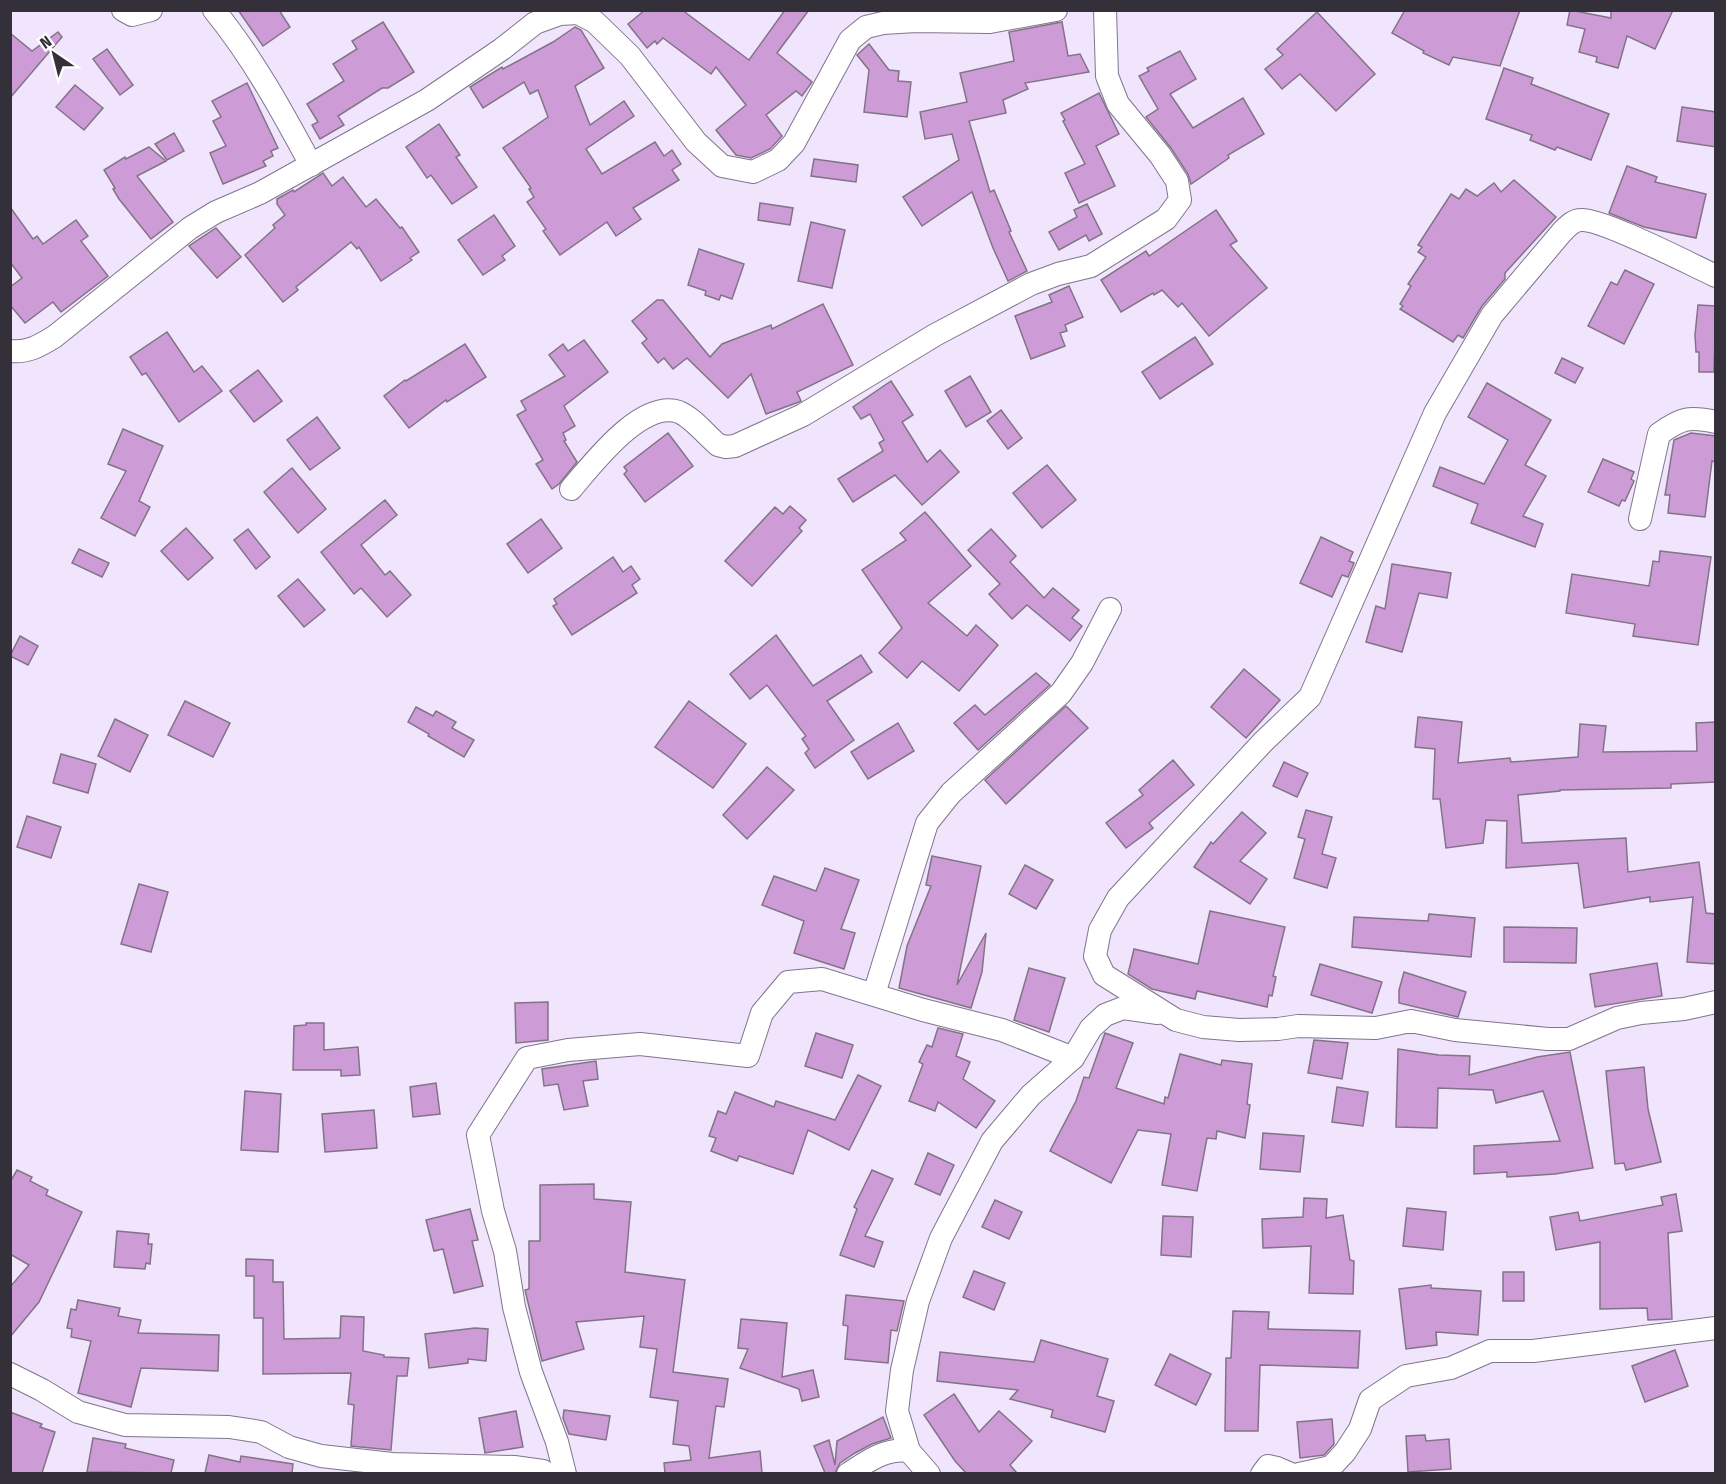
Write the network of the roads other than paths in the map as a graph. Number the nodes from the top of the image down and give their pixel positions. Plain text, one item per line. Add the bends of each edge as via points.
1 (123, 10) edge
2 (151, 10) edge
3 (214, 10) edge
4 (1056, 10) edge
5 (1105, 10) edge
6 (311, 165) junction
7 (1716, 276) edge
8 (10, 351) edge
9 (1716, 422) edge
10 (571, 489) dead end
11 (1640, 519) dead end
12 (1110, 609) dead end
13 (874, 994) junction
14 (1716, 1002) edge
15 (1166, 1014) junction
16 (1073, 1058) junction
17 (1716, 1328) edge
18 (10, 1374) edge
19 (909, 1450) junction
20 (547, 1473) edge
21 (565, 1473) edge
22 (848, 1473) edge
23 (929, 1473) edge
24 (1262, 1473) edge
25 (1291, 1473) edge
26 (1299, 1473) edge

1 - 2 street via 132,15
3 - 6 street via 278,101
4 - 6 street via 990,22 916,21 866,27 850,40 794,143 778,160 753,172 722,166 696,142 630,56 595,22 578,13 560,14 535,23 427,100
5 - 10 street via 1107,76 1118,104 1177,181 1180,200 1166,219 1091,266 1031,284 935,335 803,415 735,446 718,445 678,412 648,416 617,436
6 - 8 street via 190,228 54,337 36,348
7 - 15 street via 1607,226 1582,219 1562,232 1492,315 1435,413 1310,697 1118,898 1100,930 1095,956 1104,975
9 - 11 street via 1684,419 1659,434
12 - 13 street via 1082,663 1061,693 951,793 927,823
13 - 16 street via 1002,1030
13 - 21 street via 822,979 788,982 762,1013 748,1056 640,1044 526,1058 478,1135 525,1350
14 - 15 street via 1617,1018 1569,1039 1455,1030 1411,1021 1376,1028 1298,1026 1239,1030 1203,1027
15 - 16 street via 1124,1008 1105,1015 1091,1028
16 - 19 street via 1031,1095 992,1141 941,1238 918,1301 902,1370 897,1412
17 - 26 street via 1533,1350 1490,1351 1451,1368 1406,1376 1370,1400 1360,1429 1331,1467
18 - 20 street via 78,1412 125,1425 229,1427 261,1432 289,1447 321,1456 392,1464 514,1467
19 - 22 street via 896,1449
19 - 23 street
24 - 25 street via 1268,1466

